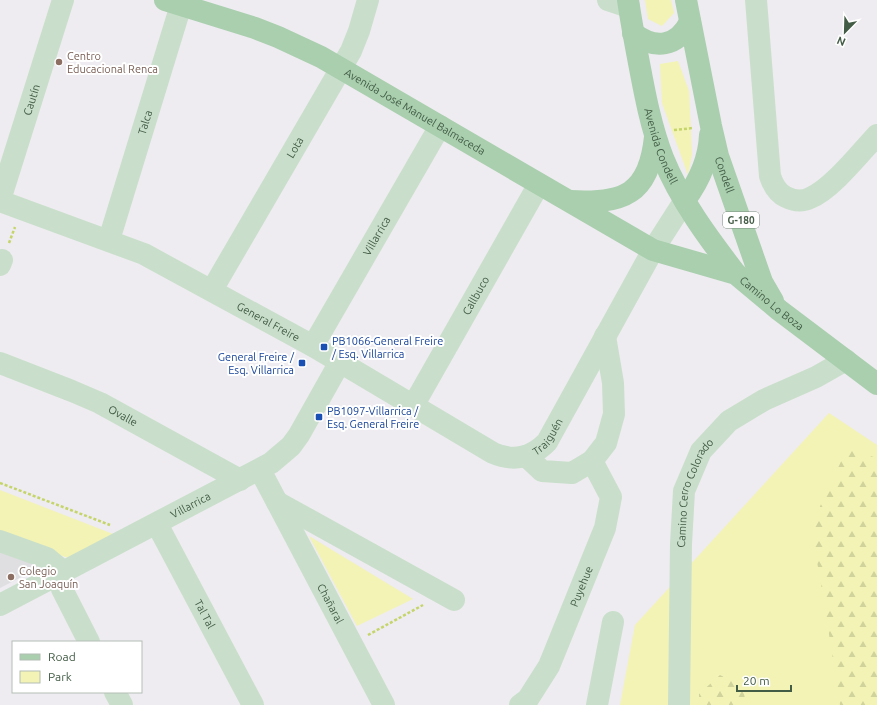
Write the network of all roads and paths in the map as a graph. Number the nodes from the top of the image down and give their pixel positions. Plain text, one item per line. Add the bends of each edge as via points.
1 (63, 0) edge
2 (368, 0) edge
3 (608, 0) edge
4 (686, 0) edge
5 (756, 0) edge
6 (173, 2) edge
7 (628, 3) edge
8 (690, 22) junction
9 (633, 33) junction
10 (340, 68) junction
11 (440, 126) junction
12 (711, 126) junction
13 (877, 135) edge
14 (656, 136) junction
15 (539, 184) junction
16 (685, 200) junction
17 (0, 201) edge
18 (568, 201) junction
19 (22, 209) junction
20 (109, 240) junction
21 (654, 250) junction
22 (1, 262) edge
23 (736, 274) junction
24 (212, 290) junction
25 (779, 310) junction
26 (605, 336) junction
27 (313, 346) junction
28 (846, 360) junction
29 (340, 362) junction
30 (0, 363) edge
31 (877, 384) edge
32 (413, 406) junction
33 (526, 456) junction
34 (592, 461) junction
35 (260, 470) junction
36 (240, 480) junction
37 (0, 483) edge
38 (277, 502) junction
39 (158, 524) junction
40 (136, 535) junction
41 (0, 541) edge
42 (62, 572) junction
43 (449, 597) joint
44 (0, 605) edge
45 (613, 622) dead end
46 (88, 641) edge
47 (351, 644) junction
48 (116, 693) edge
49 (122, 705) edge
50 (253, 705) edge
51 (384, 705) edge
52 (520, 705) edge
53 (597, 705) edge
54 (679, 705) edge

1 - 17 street, Cautín
2 - 10 street, Lota via 355,41
3 - 7 street
4 - 8 main road, G-180
5 - 13 street via 770,176 776,190 795,200 802,201 815,196
6 - 10 main road, Avenida José Manuel Balmaceda via 278,37
6 - 20 street, Talca
7 - 9 main road, Avenida Condell / G-180
8 - 9 main road via 680,37 664,44 647,42
8 - 12 main road, G-180
9 - 14 main road, Avenida Condell / G-180 via 645,96
10 - 11 main road, Avenida José Manuel Balmaceda
10 - 24 street, Lota
11 - 15 main road, Avenida José Manuel Balmaceda
11 - 27 street, Villarrica
12 - 16 main road via 705,163 694,189
12 - 25 main road, Condell / G-180 via 718,156 760,275
14 - 16 main road, Avenida Condell / G-180 via 663,158
14 - 18 main road via 650,166 634,190 617,199 606,201
15 - 18 main road, Avenida José Manuel Balmaceda
15 - 32 street, Callbuco
16 - 21 street, Traiguén
16 - 23 main road, Avenida Condell / G-180 via 711,242
17 - 19 street, General Freire
18 - 21 main road, Avenida José Manuel Balmaceda
19 - 20 street, General Freire
19 - 22 path
20 - 24 street, General Freire via 144,254
21 - 23 main road, Camino Lo Boza
21 - 26 street, Traiguén
23 - 25 main road, Camino Lo Boza / G-180
24 - 27 street, General Freire
25 - 28 main road, Camino Lo Boza / G-180
26 - 33 street, Traiguén via 546,442
26 - 34 street, Traiguén via 613,383 614,414 606,443
27 - 29 street, General Freire
28 - 31 main road, Camino Lo Boza / G-180
28 - 54 street, Camino Cerro Colorado via 816,377 764,400 729,421 701,451 684,491
29 - 32 street, General Freire
29 - 35 street, Villarrica via 299,435 282,455
30 - 36 street, Ovalle via 100,403
32 - 33 street, General Freire via 494,453 510,458
33 - 34 street, Traiguén via 542,470 572,473
34 - 52 street, Puyehue via 611,497 605,528 549,666 528,699
35 - 36 street, Villarrica
35 - 38 street, Chañaral
36 - 39 street, Villarrica
37 - 40 path
38 - 43 street
38 - 47 street, Chañaral
39 - 40 street, Villarrica
39 - 50 street, Tal Tal
40 - 42 street, Villarrica
41 - 42 street via 47,558
42 - 44 street, Villarrica
42 - 46 street via 62,589
43 - 47 path
45 - 53 street
47 - 51 street, Chañaral
48 - 49 street

